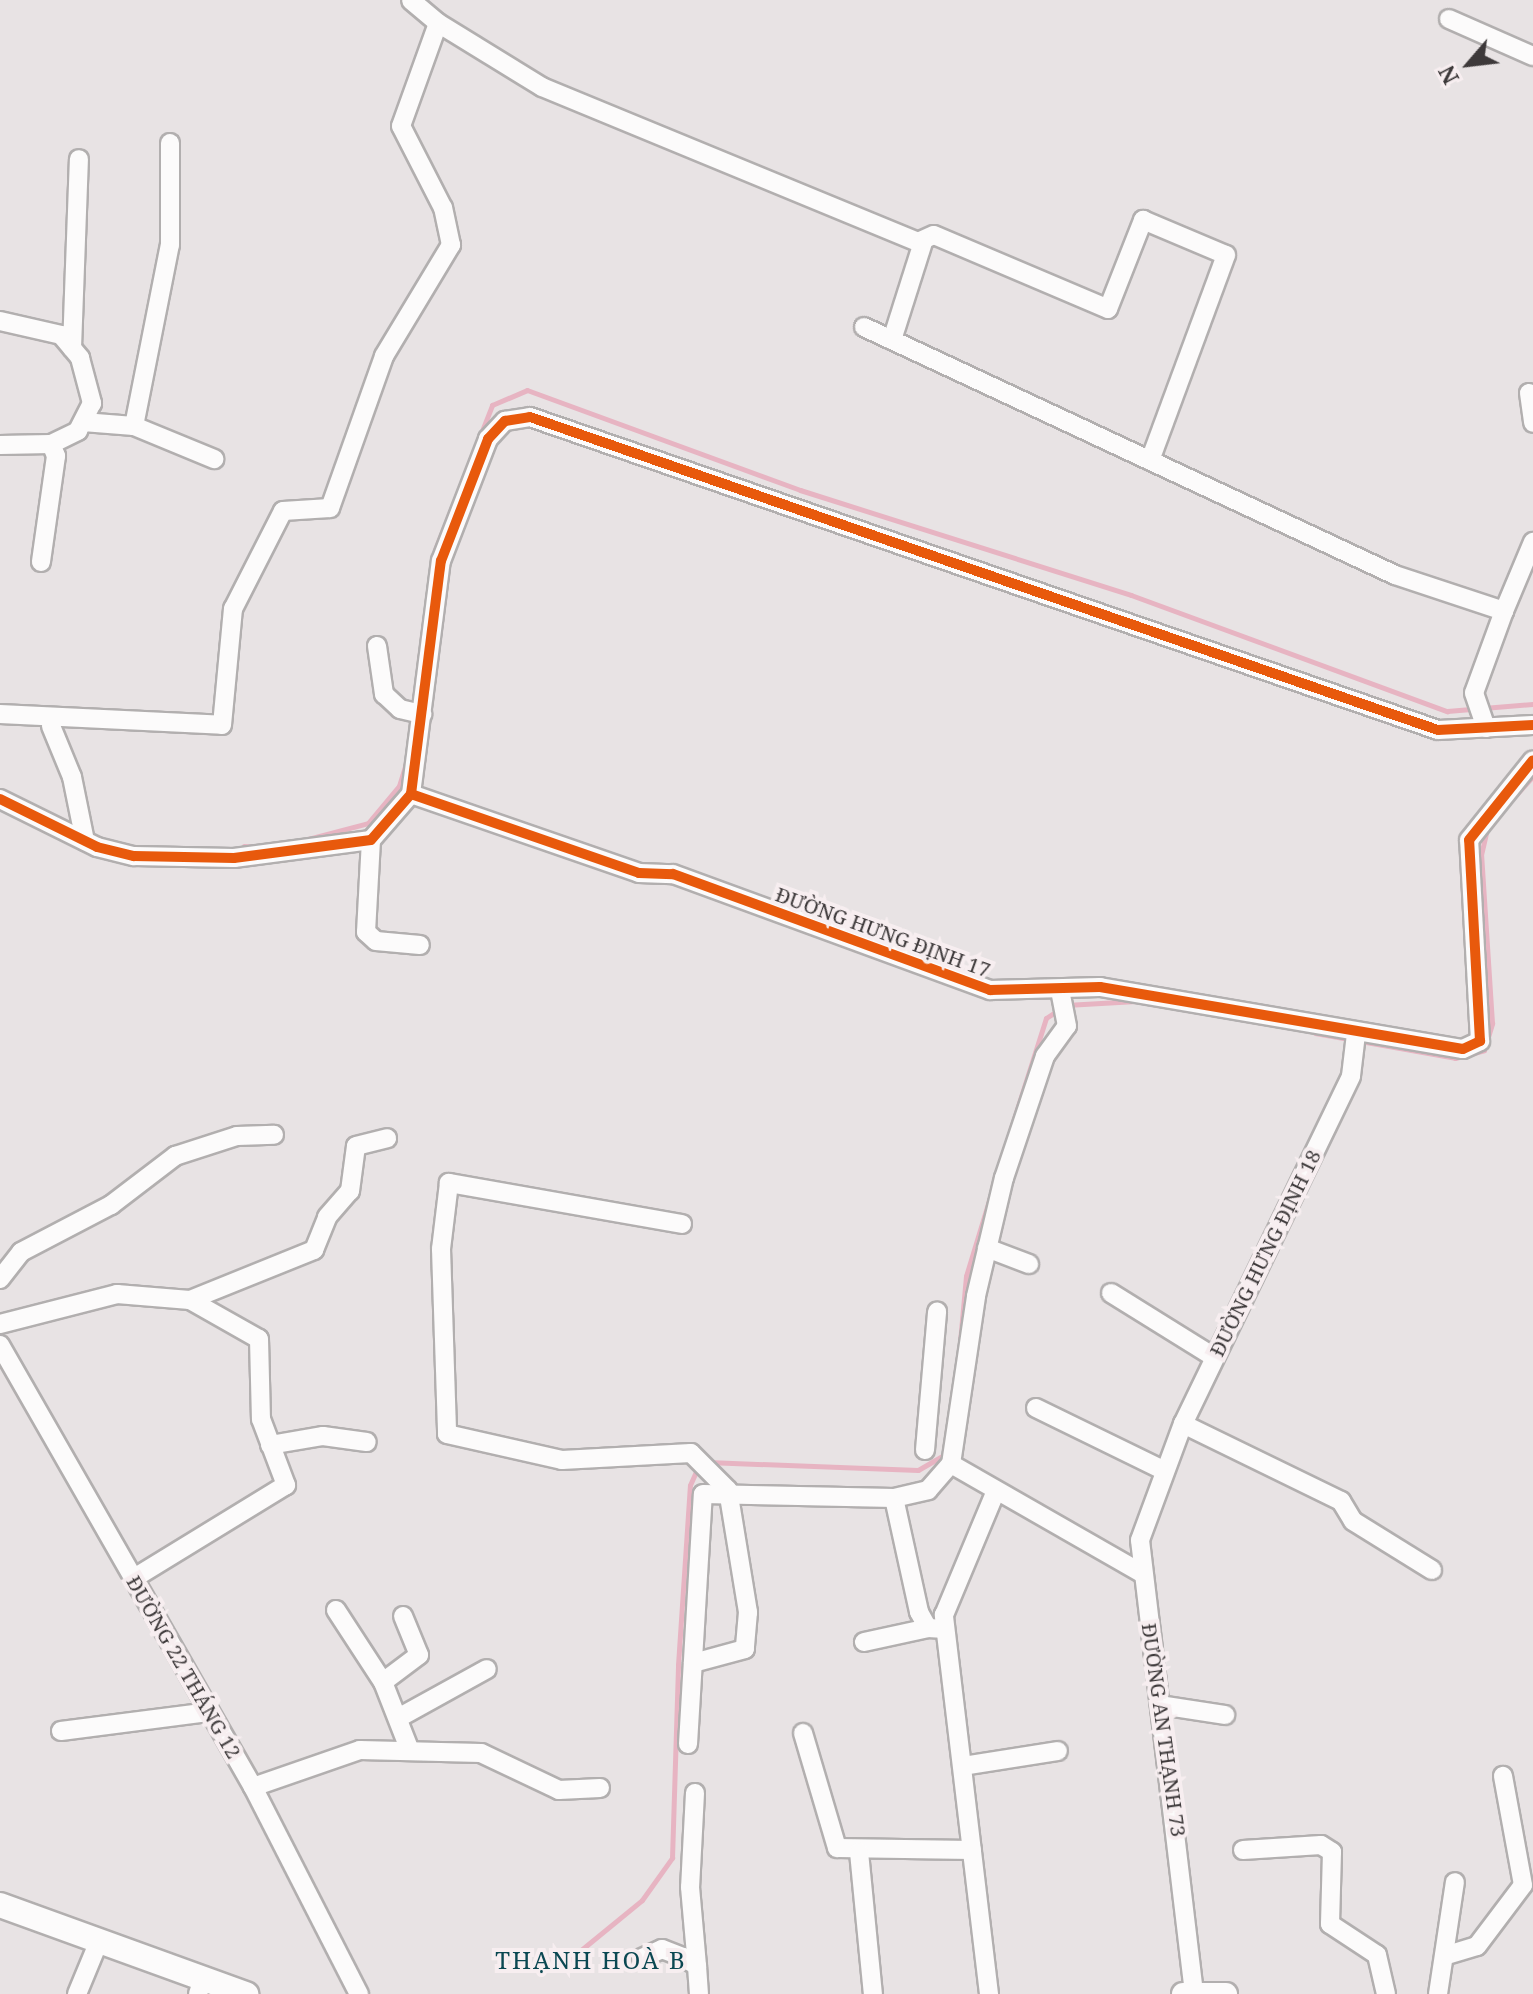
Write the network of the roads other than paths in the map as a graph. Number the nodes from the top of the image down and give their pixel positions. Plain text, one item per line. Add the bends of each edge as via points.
1 (411, 0) edge
2 (1449, 19) dead end
3 (438, 23) junction
4 (1533, 56) edge
5 (170, 143) dead end
6 (79, 159) dead end
7 (923, 242) junction
8 (0, 321) edge
9 (864, 327) dead end
10 (892, 340) junction
11 (72, 348) junction
12 (1529, 393) dead end
13 (83, 422) junction
14 (1533, 423) edge
15 (134, 426) junction
16 (51, 444) junction
17 (0, 445) edge
18 (214, 459) dead end
19 (1150, 460) junction
20 (1533, 542) edge
21 (41, 562) dead end
22 (1504, 611) junction
23 (377, 646) dead end
24 (414, 712) junction
25 (0, 714) edge
26 (1485, 722) junction
27 (1533, 725) edge
28 (51, 726) dead end
29 (1533, 760) edge
30 (411, 794) junction
31 (0, 799) edge
32 (371, 840) junction
33 (85, 841) junction
34 (420, 945) dead end
35 (1060, 991) junction
36 (1356, 1034) junction
37 (274, 1135) dead end
38 (387, 1138) dead end
39 (682, 1224) dead end
40 (987, 1248) junction
41 (1029, 1264) dead end
42 (0, 1279) edge
43 (1111, 1293) dead end
44 (190, 1300) junction
45 (937, 1312) dead end
46 (0, 1324) edge
47 (1, 1349) edge
48 (1214, 1357) junction
49 (1036, 1408) dead end
50 (1183, 1424) junction
51 (947, 1432) junction
52 (367, 1442) dead end
53 (270, 1445) junction
54 (925, 1450) dead end
55 (951, 1464) junction
56 (1163, 1470) junction
57 (728, 1490) junction
58 (995, 1493) junction
59 (894, 1498) junction
60 (1432, 1570) dead end
61 (1143, 1574) junction
62 (134, 1578) junction
63 (336, 1610) dead end
64 (403, 1616) dead end
65 (937, 1628) junction
66 (864, 1642) dead end
67 (693, 1663) junction
68 (487, 1669) dead end
69 (383, 1682) junction
70 (1160, 1705) junction
71 (210, 1712) junction
72 (1225, 1715) dead end
73 (400, 1717) junction
74 (61, 1731) dead end
75 (803, 1733) dead end
76 (688, 1744) dead end
77 (410, 1751) junction
78 (1058, 1751) dead end
79 (963, 1766) junction
80 (1503, 1776) dead end
81 (253, 1787) junction
82 (600, 1788) dead end
83 (695, 1793) dead end
84 (972, 1850) junction
85 (1243, 1850) dead end
86 (859, 1852) junction
87 (1455, 1882) dead end
88 (0, 1905) edge
89 (99, 1941) junction
90 (1444, 1956) junction
91 (642, 1958) dead end
92 (697, 1966) junction
93 (200, 1986) edge
94 (1188, 1993) edge
95 (77, 1994) edge
96 (246, 1994) edge
97 (359, 1994) edge
98 (699, 1994) edge
99 (873, 1994) edge
100 (989, 1994) edge
101 (1226, 1994) edge
102 (1386, 1994) edge
103 (1438, 1994) edge

1 - 3 street
2 - 4 street
3 - 7 street via 542,87
3 - 25 street via 401,126 443,208 451,245 384,356 330,508 283,511 233,609 222,725
5 - 15 street via 170,245
6 - 11 street
7 - 10 street
7 - 19 street via 934,235 1108,309 1143,220 1226,255
8 - 11 street via 61,335
9 - 10 street
10 - 19 street via 954,375
11 - 13 street via 92,403
12 - 14 street
13 - 15 street
13 - 16 street
15 - 18 street
16 - 17 street
16 - 21 street via 56,456
19 - 22 street via 1395,575
20 - 22 street
22 - 26 street via 1474,693
23 - 24 street via 384,694
24 - 26 street via 441,561 488,439 505,421 530,417 1438,730
24 - 30 street
26 - 27 street
28 - 33 street via 72,777
29 - 36 street, ĐƯỜNG HƯNG ĐỊNH 17 via 1476,829 1466,852 1480,1041 1463,1049
30 - 32 street
30 - 35 street, ĐƯỜNG HƯNG ĐỊNH 17 via 639,873 673,874 990,990
31 - 33 street
32 - 33 street via 342,849 206,859 134,856
32 - 34 street via 366,932 376,941
35 - 36 street, ĐƯỜNG HƯNG ĐỊNH 17 via 1100,987
35 - 40 street via 1065,1016 1040,1068
36 - 48 street, ĐƯỜNG HƯNG ĐỊNH 18 via 1351,1076
37 - 42 street via 207,1143 175,1156 111,1205 21,1252
38 - 44 street via 356,1146 350,1191 327,1217 314,1250
39 - 57 street via 449,1183 441,1249 447,1434 562,1460 691,1453
40 - 41 street
40 - 51 street
43 - 48 street
44 - 46 street via 117,1294
44 - 53 street via 259,1339 261,1419
45 - 51 street
47 - 62 street, ĐƯỜNG 22 THÁNG 12
48 - 50 street, ĐƯỜNG HƯNG ĐỊNH 18
49 - 56 street
50 - 56 street, ĐƯỜNG HƯNG ĐỊNH 18
50 - 60 street via 1341,1501 1353,1521
51 - 54 street
51 - 55 street
52 - 53 street via 323,1436
53 - 62 street via 289,1476 286,1485
55 - 58 street
55 - 59 street via 928,1490
56 - 61 street, ĐƯỜNG AN THẠNH 73 via 1140,1540
57 - 59 street
57 - 67 street via 712,1489 699,1503
57 - 67 street via 748,1612 745,1649
58 - 61 street
58 - 65 street
59 - 65 street
61 - 70 street, ĐƯỜNG AN THẠNH 73
62 - 71 street, ĐƯỜNG 22 THÁNG 12
63 - 69 street
64 - 69 street via 419,1655
65 - 66 street
65 - 79 street
67 - 76 street
68 - 73 street
69 - 73 street
70 - 72 street
70 - 94 street, ĐƯỜNG AN THẠNH 73
71 - 74 street
71 - 81 street, ĐƯỜNG 22 THÁNG 12
73 - 77 street
75 - 86 street via 831,1841
77 - 81 street via 331,1754
77 - 82 street via 481,1753 559,1790
78 - 79 street
79 - 84 street
80 - 90 street via 1523,1885 1477,1946
81 - 97 street, ĐƯỜNG 22 THÁNG 12
83 - 92 street via 690,1887
84 - 86 street
84 - 100 street
85 - 102 street via 1321,1845 1332,1852 1330,1924 1377,1955
86 - 99 street
87 - 90 street
88 - 89 main road
89 - 93 main road
89 - 95 street
90 - 103 street
91 - 92 street via 662,1949
92 - 98 street
93 - 96 main road
94 - 101 street

